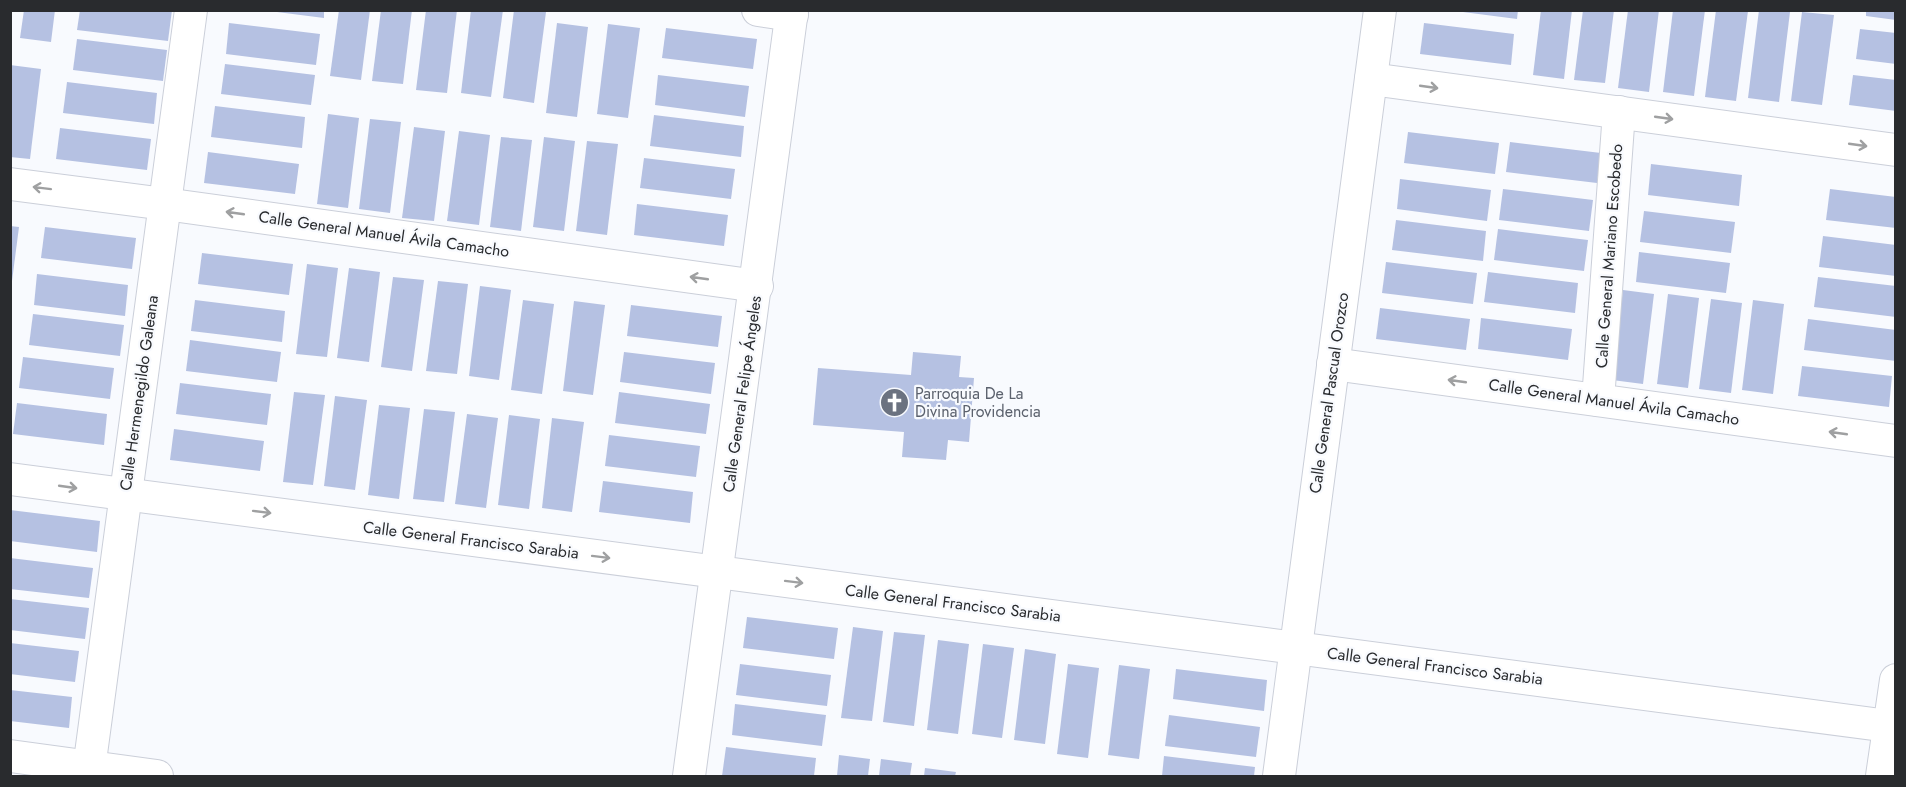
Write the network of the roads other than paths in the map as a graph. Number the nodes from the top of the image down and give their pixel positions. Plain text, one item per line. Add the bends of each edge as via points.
1 (191, 10) edge
2 (758, 10) edge
3 (1380, 10) edge
4 (792, 13) edge
5 (1371, 79) junction
6 (1619, 112) junction
7 (1896, 150) edge
8 (10, 184) edge
9 (165, 204) junction
10 (757, 286) junction
11 (1333, 364) junction
12 (1598, 400) junction
13 (1896, 441) edge
14 (10, 479) edge
15 (126, 495) junction
16 (717, 572) junction
17 (1296, 648) junction
18 (1896, 680) edge
19 (1892, 726) edge
20 (10, 756) edge
21 (89, 772) edge
22 (157, 777) edge
23 (689, 777) edge
24 (1279, 777) edge
25 (1882, 777) edge

1 - 9 street, Calle Hermenegildo Galeana
2 - 4 street
3 - 5 street, Calle General Pascual Orozco
4 - 10 street, Calle General Felipe Ángeles
5 -> 6 street
5 - 11 street, Calle General Pascual Orozco
6 -> 7 street
6 - 12 street, Calle General Mariano Escobedo
9 -> 8 street, Calle General Manuel Ávila Camacho
10 -> 9 street, Calle General Manuel Ávila Camacho
9 - 15 street, Calle Hermenegildo Galeana
10 - 16 street, Calle General Felipe Ángeles
12 -> 11 street, Calle General Manuel Ávila Camacho
11 - 17 street, Calle General Pascual Orozco
13 -> 12 street, Calle General Manuel Ávila Camacho
14 -> 15 street, Calle General Francisco Sarabia
15 -> 16 street, Calle General Francisco Sarabia
15 - 21 street, Calle Hermenegildo Galeana
16 -> 17 street, Calle General Francisco Sarabia
16 - 23 street, Calle General Felipe Ángeles
17 - 19 street, Calle General Francisco Sarabia
17 - 24 street, Calle General Pascual Orozco
18 - 19 street
19 - 25 street
20 - 21 street
21 - 22 street

